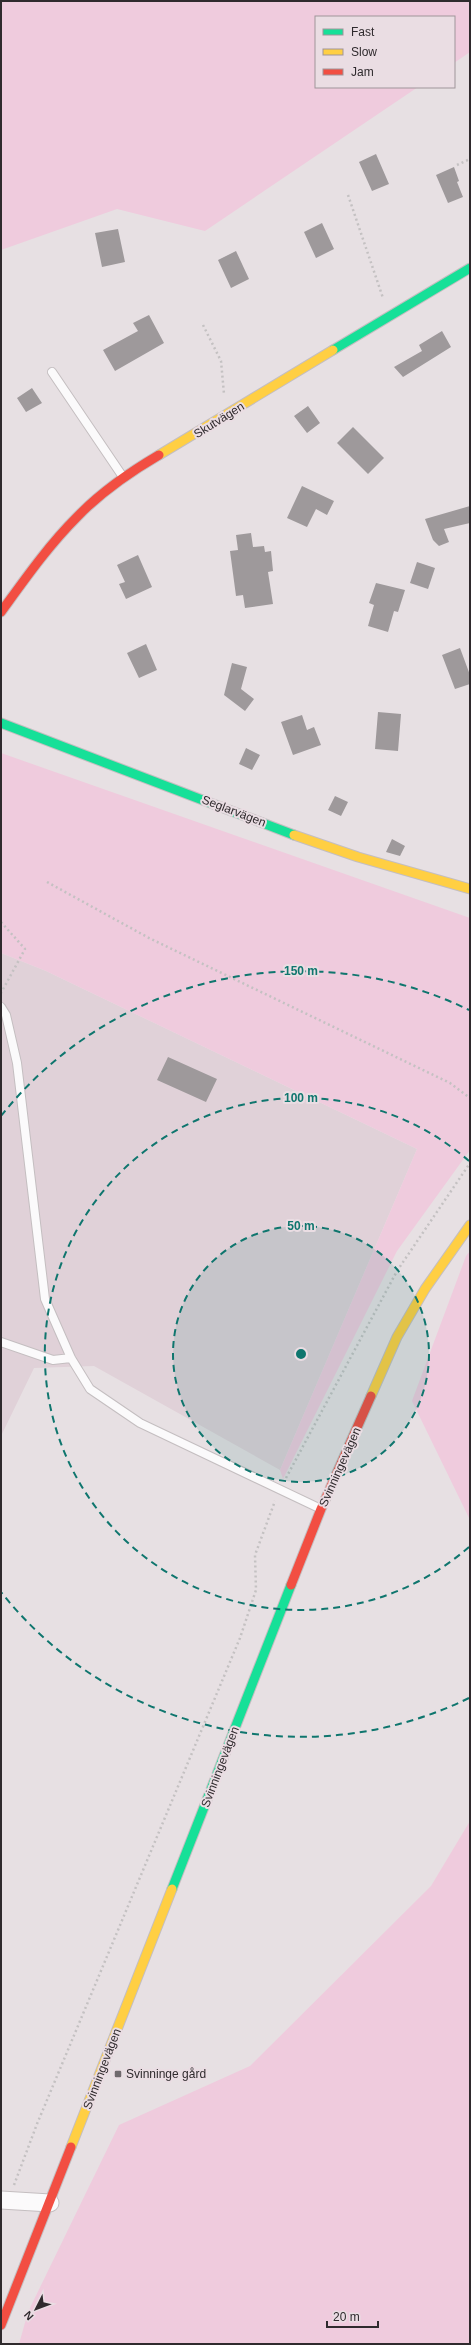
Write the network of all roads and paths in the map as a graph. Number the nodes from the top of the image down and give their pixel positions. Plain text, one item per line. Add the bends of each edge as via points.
1 (470, 159) edge
2 (457, 165) dead end
3 (348, 194) dead end
4 (470, 268) edge
5 (388, 316) junction
6 (203, 325) dead end
7 (52, 372) dead end
8 (226, 415) junction
9 (124, 479) junction
10 (1, 612) edge
11 (1, 723) edge
12 (47, 882) dead end
13 (470, 889) edge
14 (1, 922) edge
15 (1, 993) edge
16 (1, 1007) edge
17 (470, 1098) edge
18 (470, 1163) edge
19 (470, 1225) edge
20 (1, 1342) edge
21 (71, 1358) junction
22 (280, 1489) junction
23 (321, 1509) junction
24 (4, 2201) edge
25 (50, 2203) junction
26 (1, 2325) edge

1 - 2 path
3 - 5 path
4 - 5 main road, Skutvägen
5 - 8 main road, Skutvägen
6 - 8 path via 221,362
7 - 9 lane
8 - 9 main road, Skutvägen
9 - 10 main road, Skutvägen via 90,504 73,522
11 - 13 main road, Seglarvägen via 302,837
12 - 17 path via 149,938 450,1083
14 - 15 path via 25,949
16 - 21 lane via 6,1015 17,1063 45,1299
18 - 22 path via 397,1271
19 - 23 main road, Svinningevägen via 425,1288 396,1337
20 - 21 lane via 53,1360
21 - 22 lane via 90,1389 140,1423
22 - 23 lane
22 - 24 path via 255,1555 256,1590 240,1638
23 - 25 main road, Svinningevägen
24 - 25 street
25 - 26 main road, Svinningevägen

